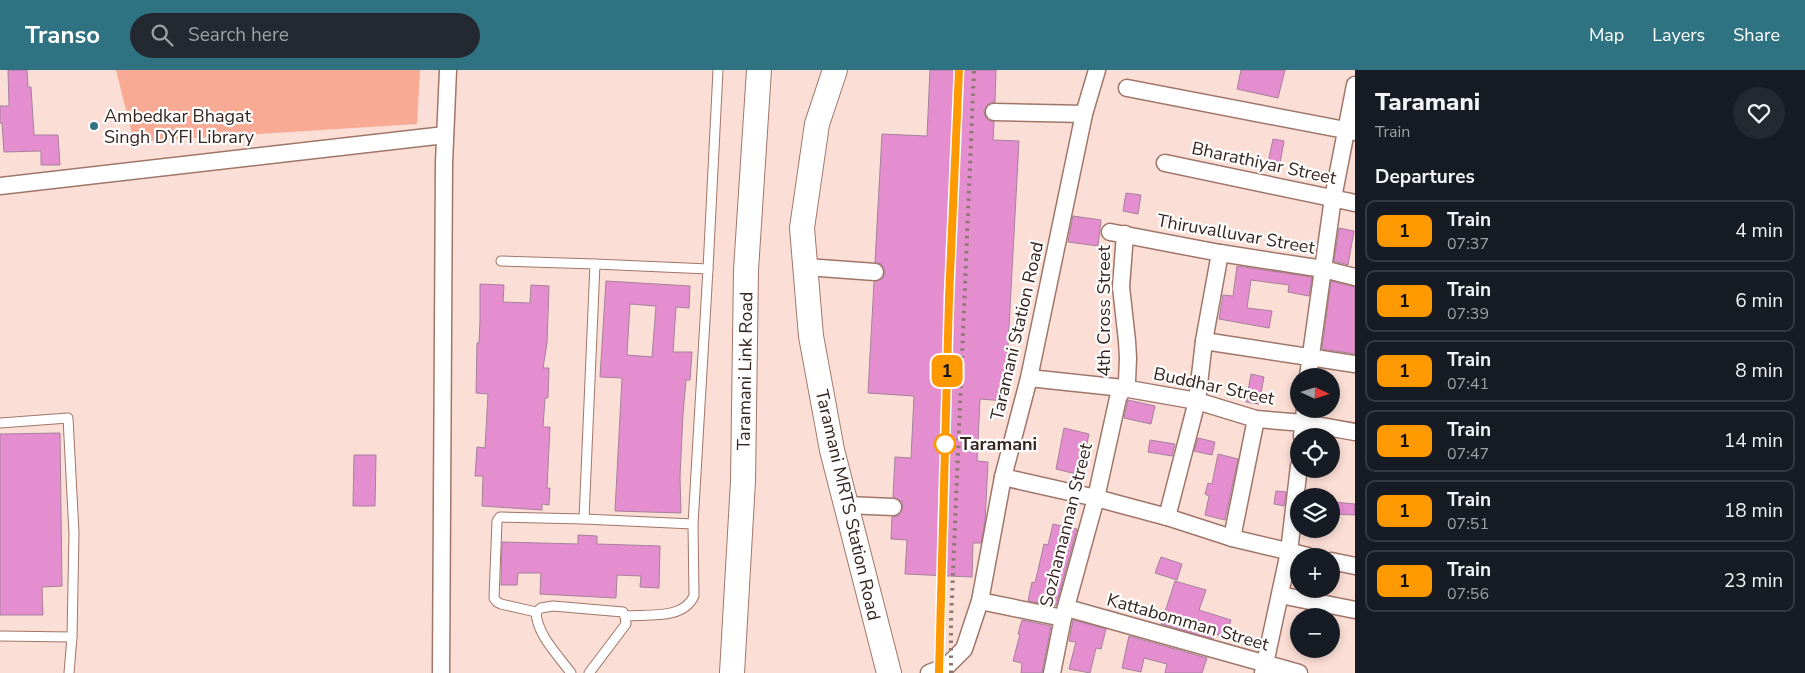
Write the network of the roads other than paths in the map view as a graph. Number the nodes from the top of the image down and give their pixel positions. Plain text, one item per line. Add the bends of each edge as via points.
1 (448, 70) edge
2 (718, 70) edge
3 (744, 70) edge
4 (759, 70) edge
5 (836, 70) edge
6 (1097, 70) edge
7 (1355, 85) edge
8 (1127, 88) dead end
9 (994, 112) dead end
10 (1084, 114) junction
11 (1351, 131) edge
12 (445, 136) junction
13 (1165, 163) dead end
14 (0, 186) edge
15 (1333, 198) junction
16 (1355, 203) edge
17 (1118, 233) joint
18 (1220, 252) junction
19 (501, 261) dead end
20 (595, 264) junction
21 (806, 267) junction
22 (708, 269) junction
23 (1323, 269) junction
24 (875, 272) dead end
25 (1355, 277) edge
26 (1204, 341) junction
27 (1310, 357) junction
28 (1355, 364) edge
29 (1309, 368) edge
30 (1030, 378) junction
31 (1123, 388) junction
32 (1196, 401) junction
33 (1256, 420) junction
34 (1304, 422) edge
35 (0, 423) edge
36 (1355, 432) edge
37 (1003, 477) junction
38 (1298, 478) edge
39 (1096, 498) junction
40 (846, 505) junction
41 (893, 507) dead end
42 (1167, 517) junction
43 (584, 519) junction
44 (693, 524) junction
45 (1232, 538) junction
46 (1289, 552) junction
47 (1340, 563) edge
48 (1355, 566) edge
49 (1280, 595) junction
50 (980, 601) junction
51 (1355, 610) edge
52 (536, 612) junction
53 (1065, 613) junction
54 (625, 616) junction
55 (0, 636) edge
56 (72, 637) junction
57 (1264, 669) edge
58 (69, 673) edge
59 (441, 673) edge
60 (571, 673) edge
61 (589, 673) edge
62 (718, 673) edge
63 (732, 673) edge
64 (889, 673) edge
65 (929, 673) edge
66 (1052, 673) edge
67 (1299, 673) edge

1 - 12 street
2 - 22 lane
3 - 62 street, Taramani Link Road via 732,269 729,480
4 - 63 street, Taramani Link Road via 746,270 743,481
5 - 21 street, Taramani MRTS Station Road via 817,124 802,228
6 - 10 street, Taramani Station Road
7 - 11 street
8 - 11 street
9 - 10 street
10 - 30 street, Taramani Station Road
11 - 15 street
12 - 14 street
12 - 59 street
13 - 15 street, Bharathiyar Street
15 - 16 street, Bharathiyar Street
15 - 23 street
17 - 18 street, Thiruvalluvar Street
17 - 31 street, 4th Cross Street via 1128,358
18 - 23 street, Thiruvalluvar Street
18 - 26 street
19 - 20 lane
20 - 22 lane
20 - 43 lane
21 - 24 street
21 - 40 street, Taramani MRTS Station Road via 811,336 832,450
22 - 44 lane
23 - 25 street, Thiruvalluvar Street
23 - 27 street
26 - 27 street
26 - 32 street
27 - 28 street
27 - 29 street
30 - 31 street, Buddhar Street
30 - 37 street, Taramani Station Road
31 - 32 street, Buddhar Street
31 - 39 street, Sozhamannan Street
32 - 33 street, Buddhar Street
32 - 42 street
33 - 34 street, Buddhar Street
33 - 45 street
34 - 36 street, Buddhar Street
35 - 56 lane via 68,418 74,532
37 - 39 street
37 - 50 street, Taramani Station Road
38 - 46 street
39 - 42 street
39 - 53 street, Sozhamannan Street
40 - 41 street
40 - 64 street, Taramani MRTS Station Road
42 - 45 street
43 - 44 lane
43 - 52 lane via 498,518 494,598 501,604
44 - 54 lane via 694,596 690,604 676,613
45 - 46 street
46 - 49 street
47 - 48 street
49 - 51 street
49 - 57 street
50 - 53 street, Kattabomman Street
50 - 65 street, Taramani Station Road via 964,649 947,666
52 - 54 lane via 553,606 622,612
52 - 60 lane via 541,632
53 - 57 street, Kattabomman Street
53 - 66 street, Sozhamannan Street
54 - 61 lane via 626,624
55 - 56 lane
56 - 58 lane
57 - 67 street, Kattabomman Street

